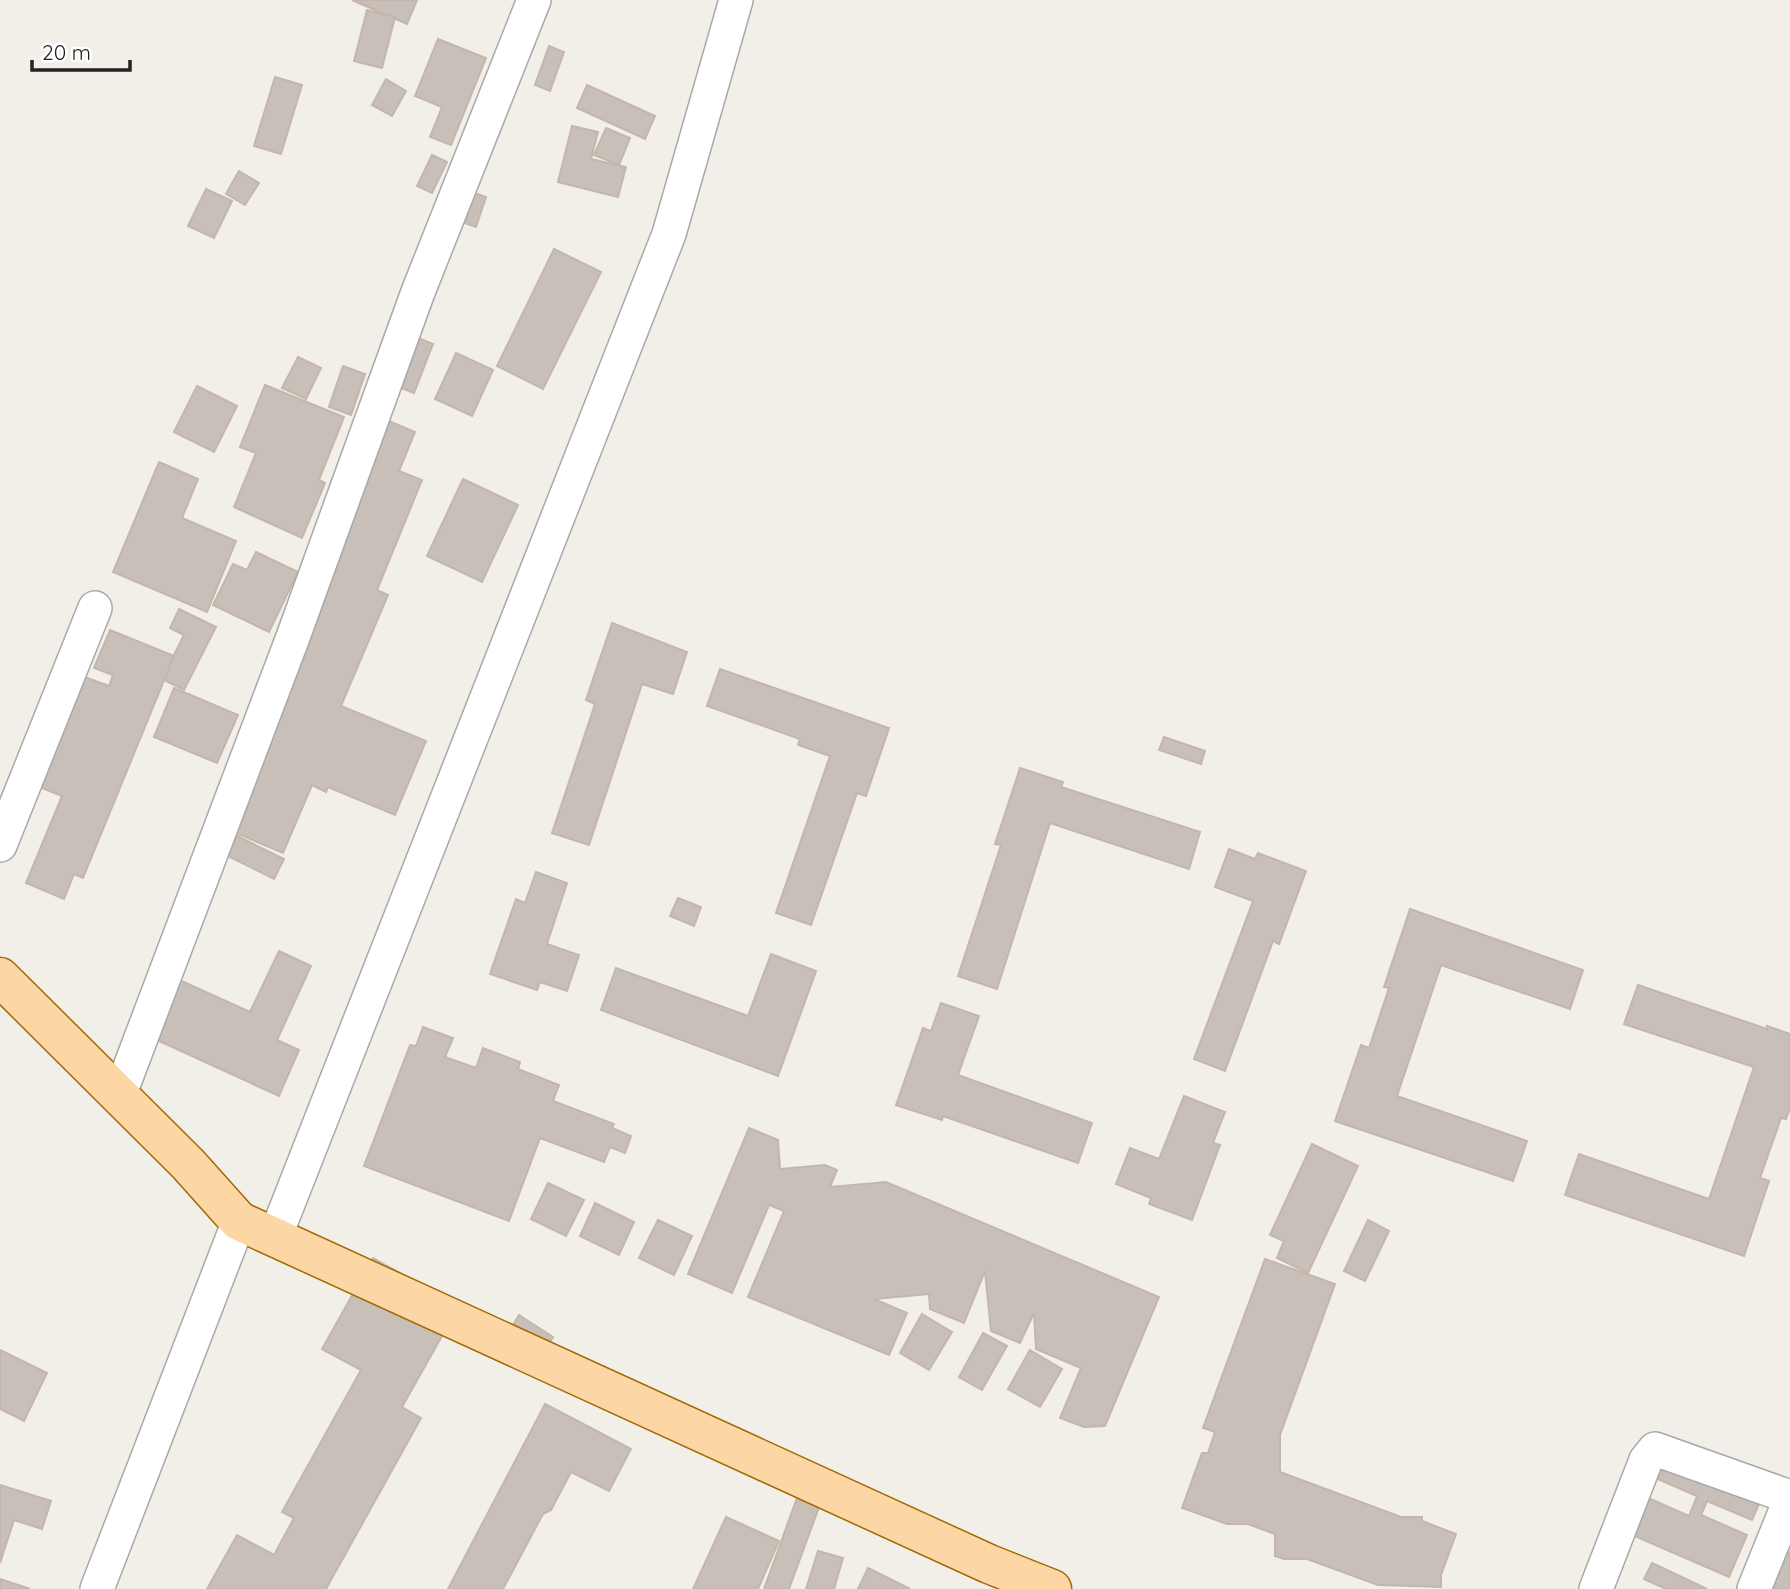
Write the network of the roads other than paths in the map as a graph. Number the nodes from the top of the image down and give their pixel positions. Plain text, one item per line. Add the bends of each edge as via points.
1 (534, 0) edge
2 (736, 0) edge
3 (95, 608) dead end
4 (0, 845) edge
5 (0, 977) edge
6 (119, 1096) junction
7 (239, 1221) junction
8 (275, 1237) junction
9 (1790, 1499) edge
10 (97, 1589) edge
11 (1052, 1589) edge
12 (1596, 1589) edge
13 (1754, 1589) edge

1 - 6 street via 418,292
2 - 8 street via 669,234
3 - 4 street
5 - 6 main road
6 - 7 main road
7 - 8 main road
7 - 10 street
8 - 11 main road
9 - 12 street via 1655,1450 1646,1460
9 - 13 street

